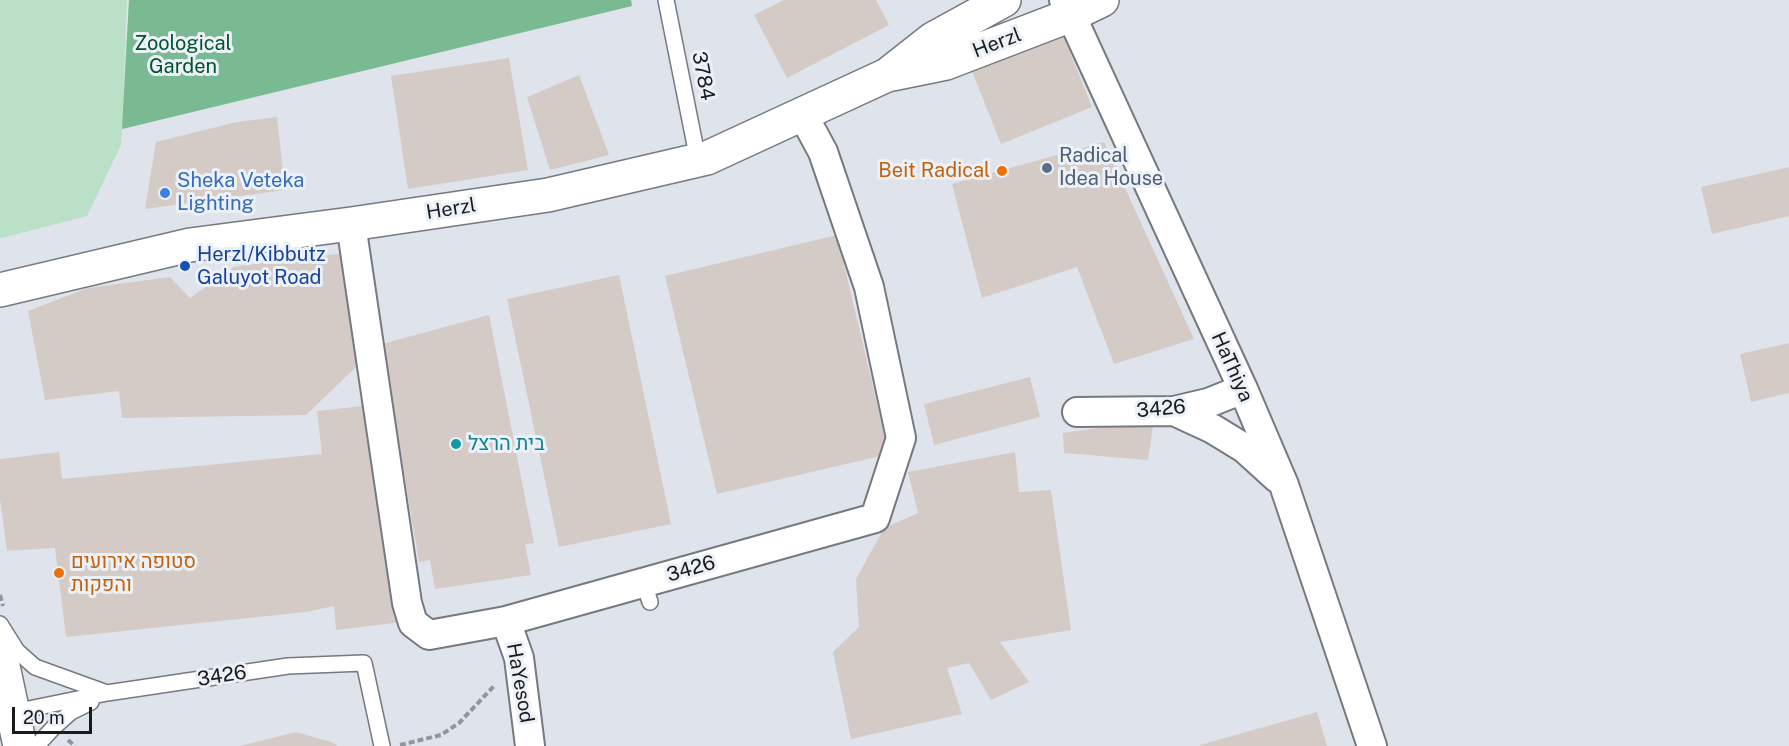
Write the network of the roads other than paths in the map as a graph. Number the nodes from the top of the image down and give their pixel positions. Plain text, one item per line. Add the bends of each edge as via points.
1 (666, 0) edge
2 (1004, 0) edge
3 (1102, 0) edge
4 (1067, 7) edge
5 (887, 75) junction
6 (802, 113) junction
7 (698, 160) junction
8 (351, 224) junction
9 (0, 290) edge
10 (1243, 389) junction
11 (1174, 411) junction
12 (1077, 412) dead end
13 (1284, 485) junction
14 (506, 621) junction
15 (0, 624) edge
16 (0, 652) edge
17 (107, 693) junction
18 (7, 714) edge
19 (20, 746) edge
20 (39, 746) edge
21 (382, 746) edge
22 (530, 746) edge
23 (1372, 746) edge

1 - 7 lane, 3784
2 - 5 street, Herzl via 933,39
3 - 4 street, Herzl
4 - 5 street, Herzl via 946,63
4 - 10 street, HaThiya
5 - 6 street, Herzl
6 - 7 street, Herzl
6 - 14 street, 3426 via 823,152 869,287 902,438 875,518 647,592
7 - 8 street, Herzl via 548,195
8 - 9 street, Herzl via 190,245
8 - 14 street, 3426 via 413,623 429,635
10 - 11 street, 3426
10 - 13 street, HaThiya
11 - 12 street, 3426
11 - 13 street via 1244,448
13 - 23 street, HaThiya
14 - 22 street, HaYesod via 519,658
15 - 17 lane via 17,651 35,667
16 - 18 street
17 - 18 lane, 3426
17 - 20 lane via 71,712
17 - 21 lane, 3426 via 288,666 364,663
18 - 19 street

